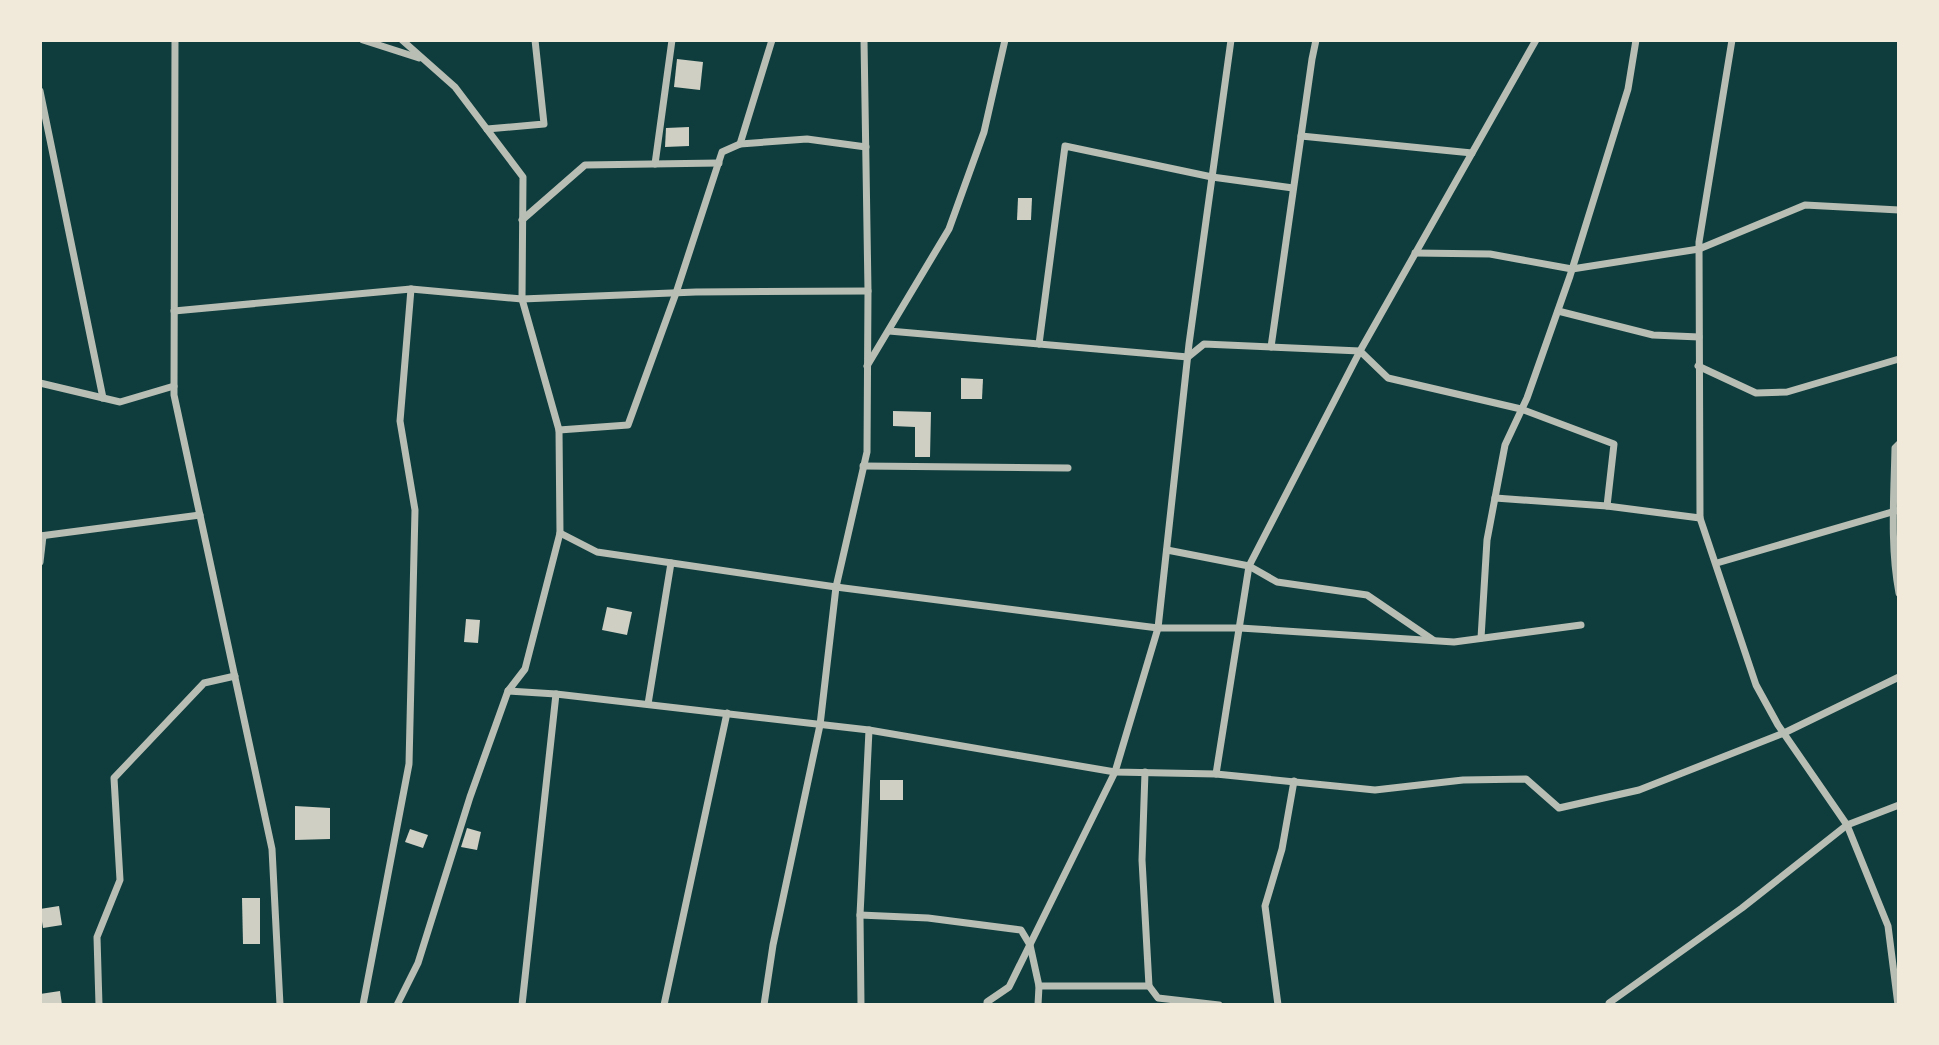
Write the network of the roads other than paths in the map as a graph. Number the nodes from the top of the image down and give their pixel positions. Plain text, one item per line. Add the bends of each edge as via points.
1 (175, 40) edge
2 (363, 40) edge
3 (402, 40) edge
4 (535, 40) edge
5 (672, 40) edge
6 (772, 40) edge
7 (864, 40) edge
8 (1005, 40) edge
9 (1231, 40) edge
10 (1316, 40) edge
11 (1536, 40) edge
12 (1636, 40) edge
13 (1732, 40) edge
14 (423, 59) junction
15 (40, 91) edge
16 (487, 129) junction
17 (1301, 136) junction
18 (740, 145) junction
19 (866, 147) junction
20 (1472, 153) junction
21 (719, 163) junction
22 (655, 164) junction
23 (1212, 177) junction
24 (1293, 188) junction
25 (1899, 210) edge
26 (522, 220) junction
27 (1699, 249) junction
28 (1415, 253) junction
29 (1572, 270) junction
30 (411, 289) junction
31 (868, 291) junction
32 (676, 293) junction
33 (522, 299) junction
34 (174, 311) junction
35 (1558, 311) junction
36 (888, 331) junction
37 (1699, 337) junction
38 (1039, 344) junction
39 (1271, 347) junction
40 (1360, 351) junction
41 (1188, 357) junction
42 (1899, 359) edge
43 (867, 366) junction
44 (1699, 366) junction
45 (40, 383) edge
46 (174, 386) junction
47 (103, 398) junction
48 (1521, 409) junction
49 (559, 430) junction
50 (1899, 444) edge
51 (863, 466) junction
52 (1068, 468) dead end
53 (1495, 498) junction
54 (1607, 506) junction
55 (1896, 511) edge
56 (200, 514) junction
57 (1700, 518) junction
58 (560, 533) junction
59 (42, 536) edge
60 (1167, 550) junction
61 (40, 562) edge
62 (671, 563) junction
63 (1717, 563) junction
64 (1249, 566) junction
65 (836, 587) junction
66 (1899, 593) edge
67 (1581, 625) dead end
68 (1158, 628) junction
69 (1240, 628) junction
70 (1481, 638) junction
71 (1433, 640) junction
72 (235, 676) junction
73 (1899, 677) edge
74 (508, 691) junction
75 (556, 694) junction
76 (648, 704) junction
77 (727, 713) junction
78 (820, 725) junction
79 (869, 730) junction
80 (1784, 733) junction
81 (1115, 772) junction
82 (1145, 772) junction
83 (1216, 774) junction
84 (1294, 781) junction
85 (1899, 805) edge
86 (1847, 825) junction
87 (860, 915) junction
88 (1030, 945) junction
89 (1039, 986) junction
90 (1149, 986) junction
91 (99, 1005) edge
92 (280, 1005) edge
93 (363, 1005) edge
94 (397, 1005) edge
95 (522, 1005) edge
96 (664, 1005) edge
97 (764, 1005) edge
98 (862, 1005) edge
99 (987, 1005) edge
100 (1038, 1005) edge
101 (1219, 1005) edge
102 (1278, 1005) edge
103 (1609, 1005) edge
104 (1898, 1005) edge

1 - 34 street
2 - 14 street
3 - 14 street
4 - 16 street via 544,124
5 - 22 street
6 - 18 street
7 - 19 street
8 - 36 street via 984,132 949,229
9 - 23 street
10 - 17 street
11 - 20 street
12 - 29 street via 1628,89
13 - 27 street
14 - 16 street via 455,87
15 - 47 street
16 - 26 street via 523,177
17 - 20 street
17 - 24 street
18 - 19 street via 807,139
18 - 21 street via 723,152
19 - 31 street
20 - 28 street
21 - 22 street
21 - 32 street
22 - 26 street via 585,165
23 - 24 street
23 - 38 street via 1065,146
23 - 41 street
24 - 39 street
25 - 27 street via 1805,205
26 - 33 street
27 - 29 street
27 - 37 street
28 - 29 street via 1490,254
28 - 40 street
29 - 35 street
30 - 33 street
30 - 34 street
30 - 93 street via 400,421 415,510 409,764
31 - 32 street
31 - 43 street
32 - 33 street
32 - 49 street via 628,425
33 - 49 street
34 - 46 street
35 - 37 street via 1653,335
35 - 48 street
36 - 38 street
36 - 43 street
37 - 44 street
38 - 41 street
39 - 40 street
39 - 41 street via 1204,344
40 - 48 street via 1388,378
40 - 64 street
41 - 60 street
42 - 44 street via 1787,392 1756,393
43 - 51 street
44 - 57 street
45 - 47 street
46 - 47 street via 120,402
46 - 56 street
48 - 53 street via 1505,444
48 - 54 street via 1614,444
49 - 58 street
50 - 55 street via 1895,448
51 - 52 street
51 - 65 street
53 - 54 street
53 - 70 street via 1487,540
54 - 57 street
55 - 63 street
55 - 66 street
56 - 59 street
56 - 72 street
57 - 63 street
58 - 62 street via 597,552
58 - 74 street via 525,669
59 - 61 street
60 - 64 street
60 - 68 street
62 - 65 street
62 - 76 street
63 - 80 street via 1756,685
64 - 69 street
64 - 71 street via 1277,582 1367,595
65 - 68 street
65 - 78 street
67 - 70 street
68 - 69 street
68 - 81 street
69 - 71 street
69 - 83 street
70 - 71 street
72 - 91 street via 204,683 114,778 120,880 97,937
72 - 92 street via 272,849
73 - 80 street
74 - 75 street
74 - 94 street via 418,963
75 - 76 street
75 - 95 street
76 - 77 street
77 - 78 street
77 - 96 street
78 - 79 street
78 - 97 street
79 - 81 street
79 - 87 street
80 - 84 street via 1639,790 1559,808 1526,779 1463,780 1375,790
80 - 86 street
81 - 82 street
81 - 88 street
82 - 83 street
82 - 90 street via 1142,860
83 - 84 street
84 - 102 street via 1282,849 1265,906
85 - 86 street
86 - 103 street
86 - 104 street via 1888,926
87 - 88 street via 1021,930
87 - 98 street
88 - 89 street
88 - 99 street via 1009,987
89 - 90 street
89 - 100 street
90 - 101 street via 1158,998

